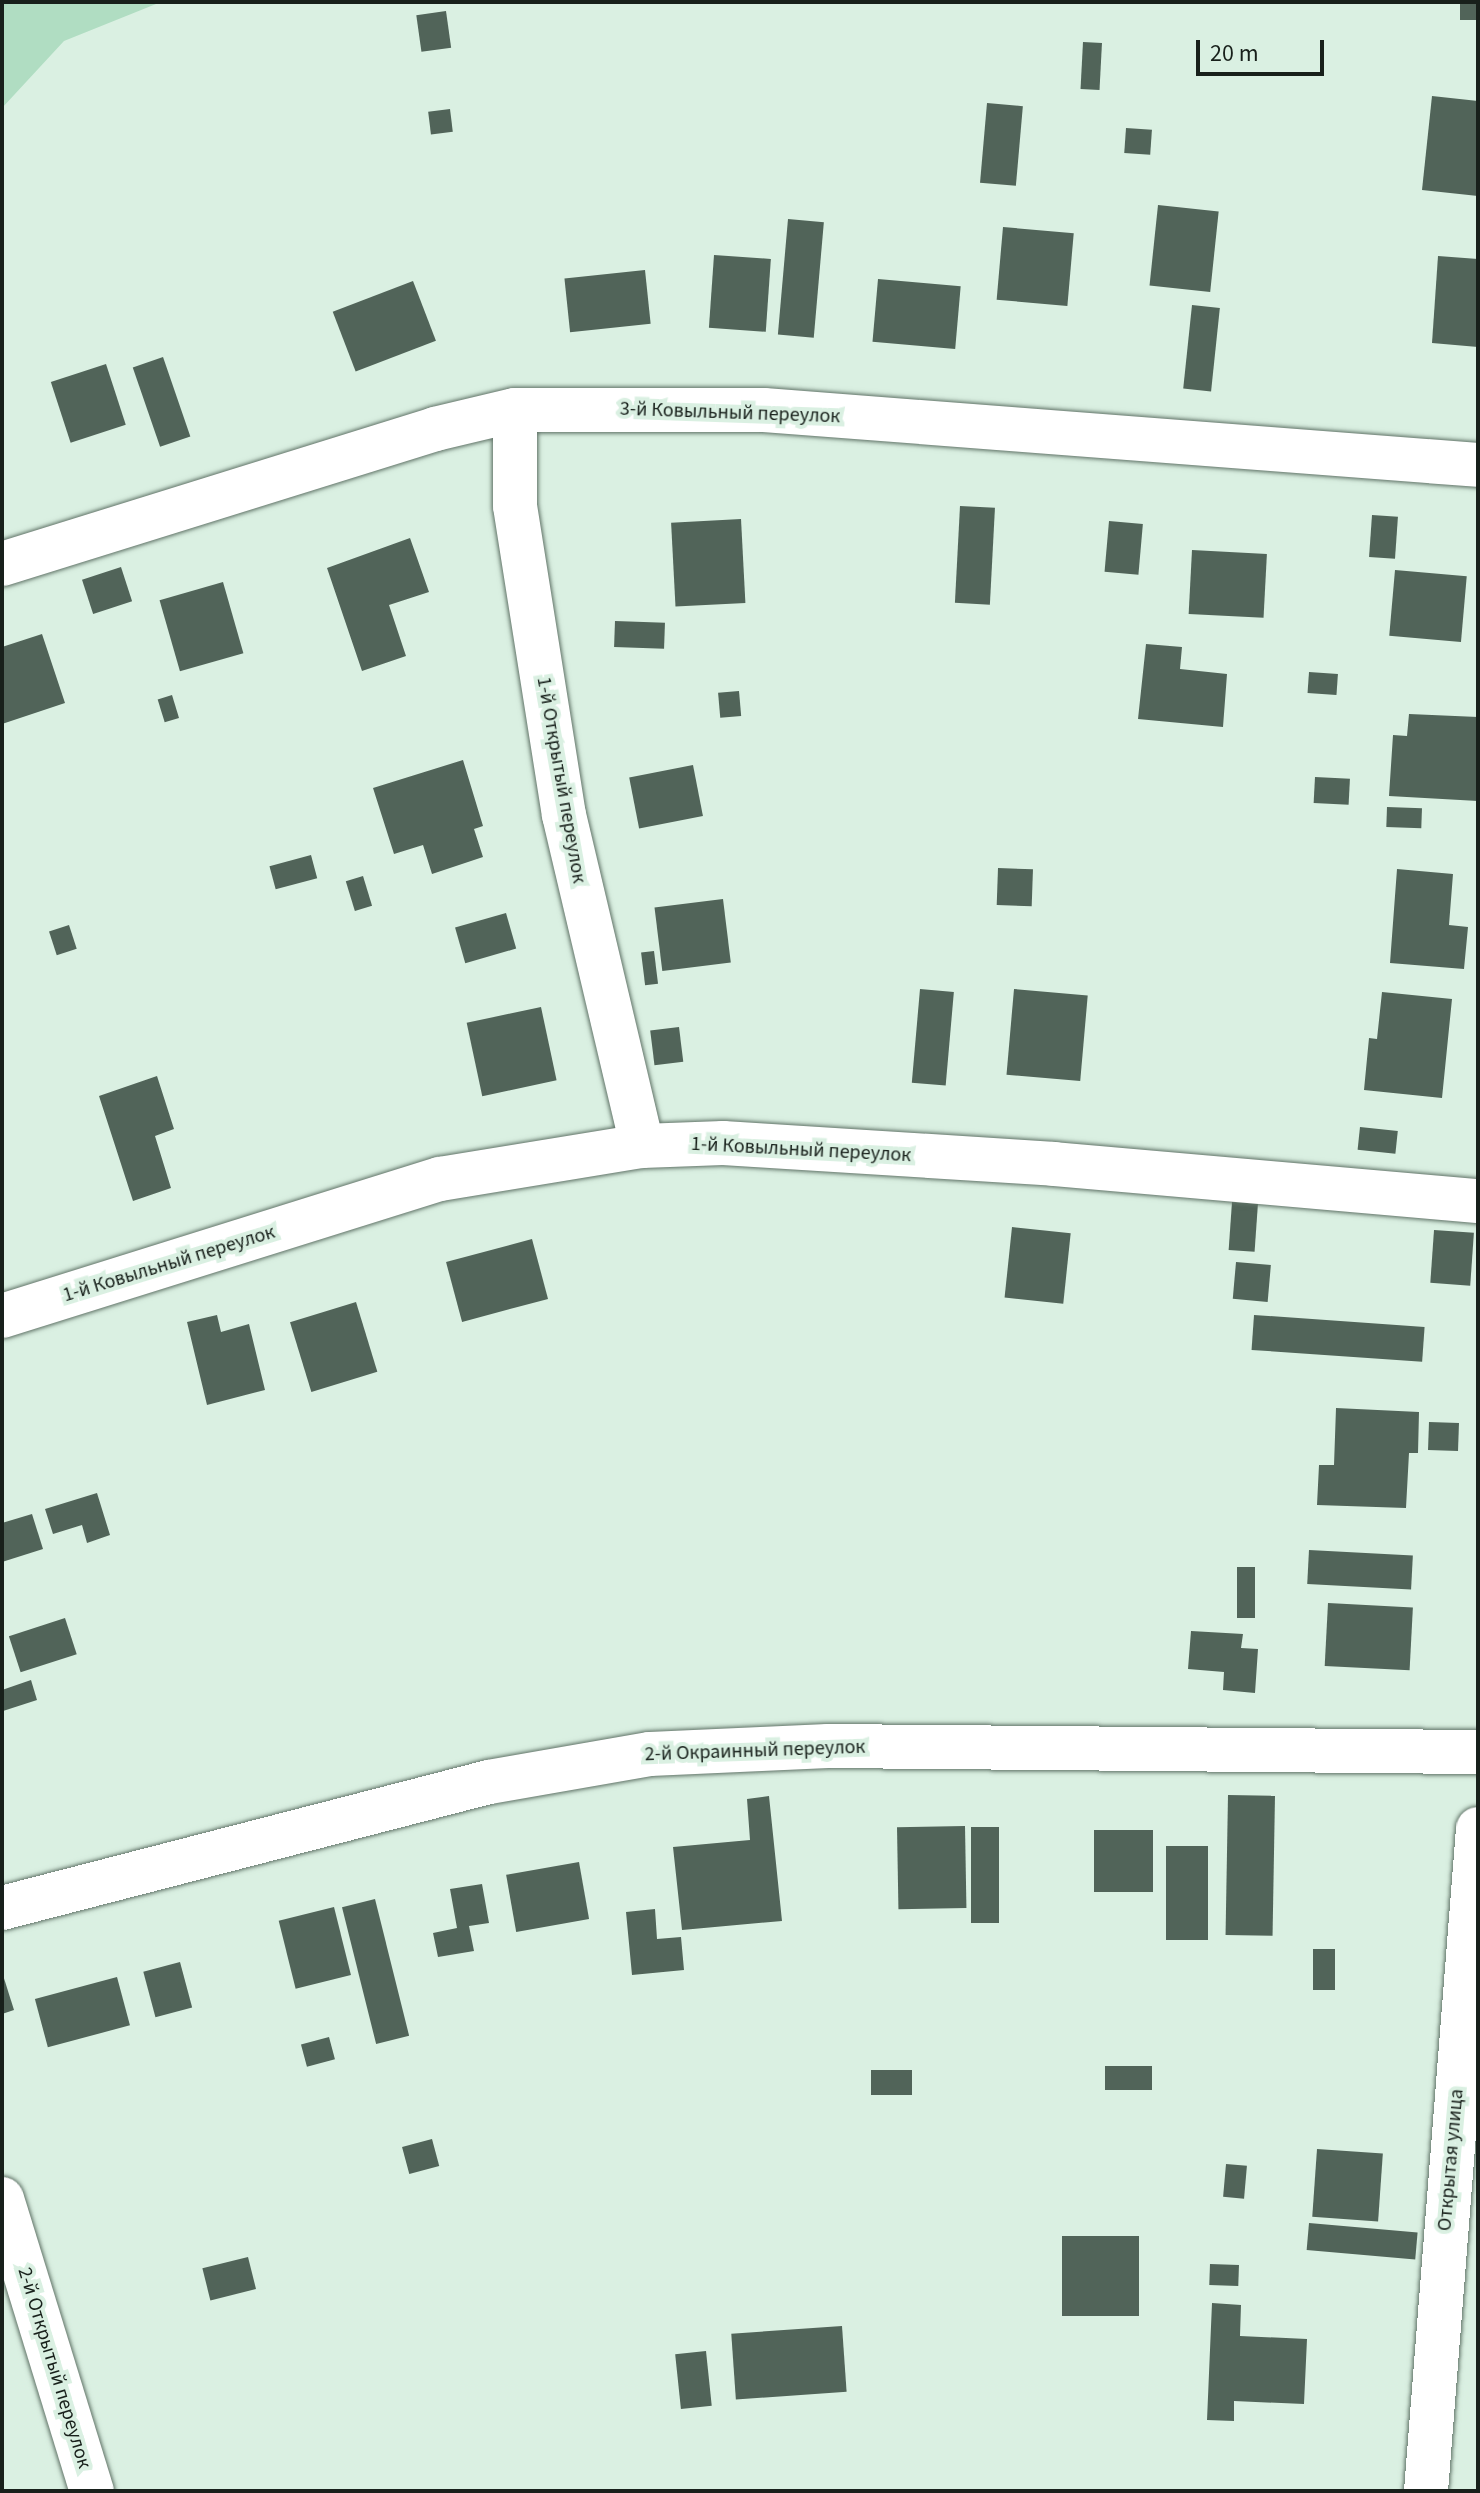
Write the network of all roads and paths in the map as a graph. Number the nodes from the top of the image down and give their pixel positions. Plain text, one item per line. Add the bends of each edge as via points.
1 (515, 410) junction
2 (1478, 465) edge
3 (2, 564) edge
4 (642, 1146) junction
5 (1478, 1201) edge
6 (2, 1316) edge
7 (1478, 1752) edge
8 (1478, 1829) edge
9 (2, 1908) edge
10 (2, 2199) edge
11 (92, 2491) edge
12 (1426, 2491) edge

1 - 2 street, 3-й Ковыльный переулок via 764,410
1 - 3 street, 3-й Ковыльный переулок via 435,429
1 - 4 street, 1-й Открытый переулок via 515,506 564,815
4 - 5 street, 1-й Ковыльный переулок via 723,1143 1054,1164
4 - 6 street, 1-й Ковыльный переулок via 440,1179
7 - 9 street, 2-й Окраинный переулок via 828,1746 650,1754 489,1782
8 - 12 street, Открытая улица
10 - 11 street, 2-й Открытый переулок

